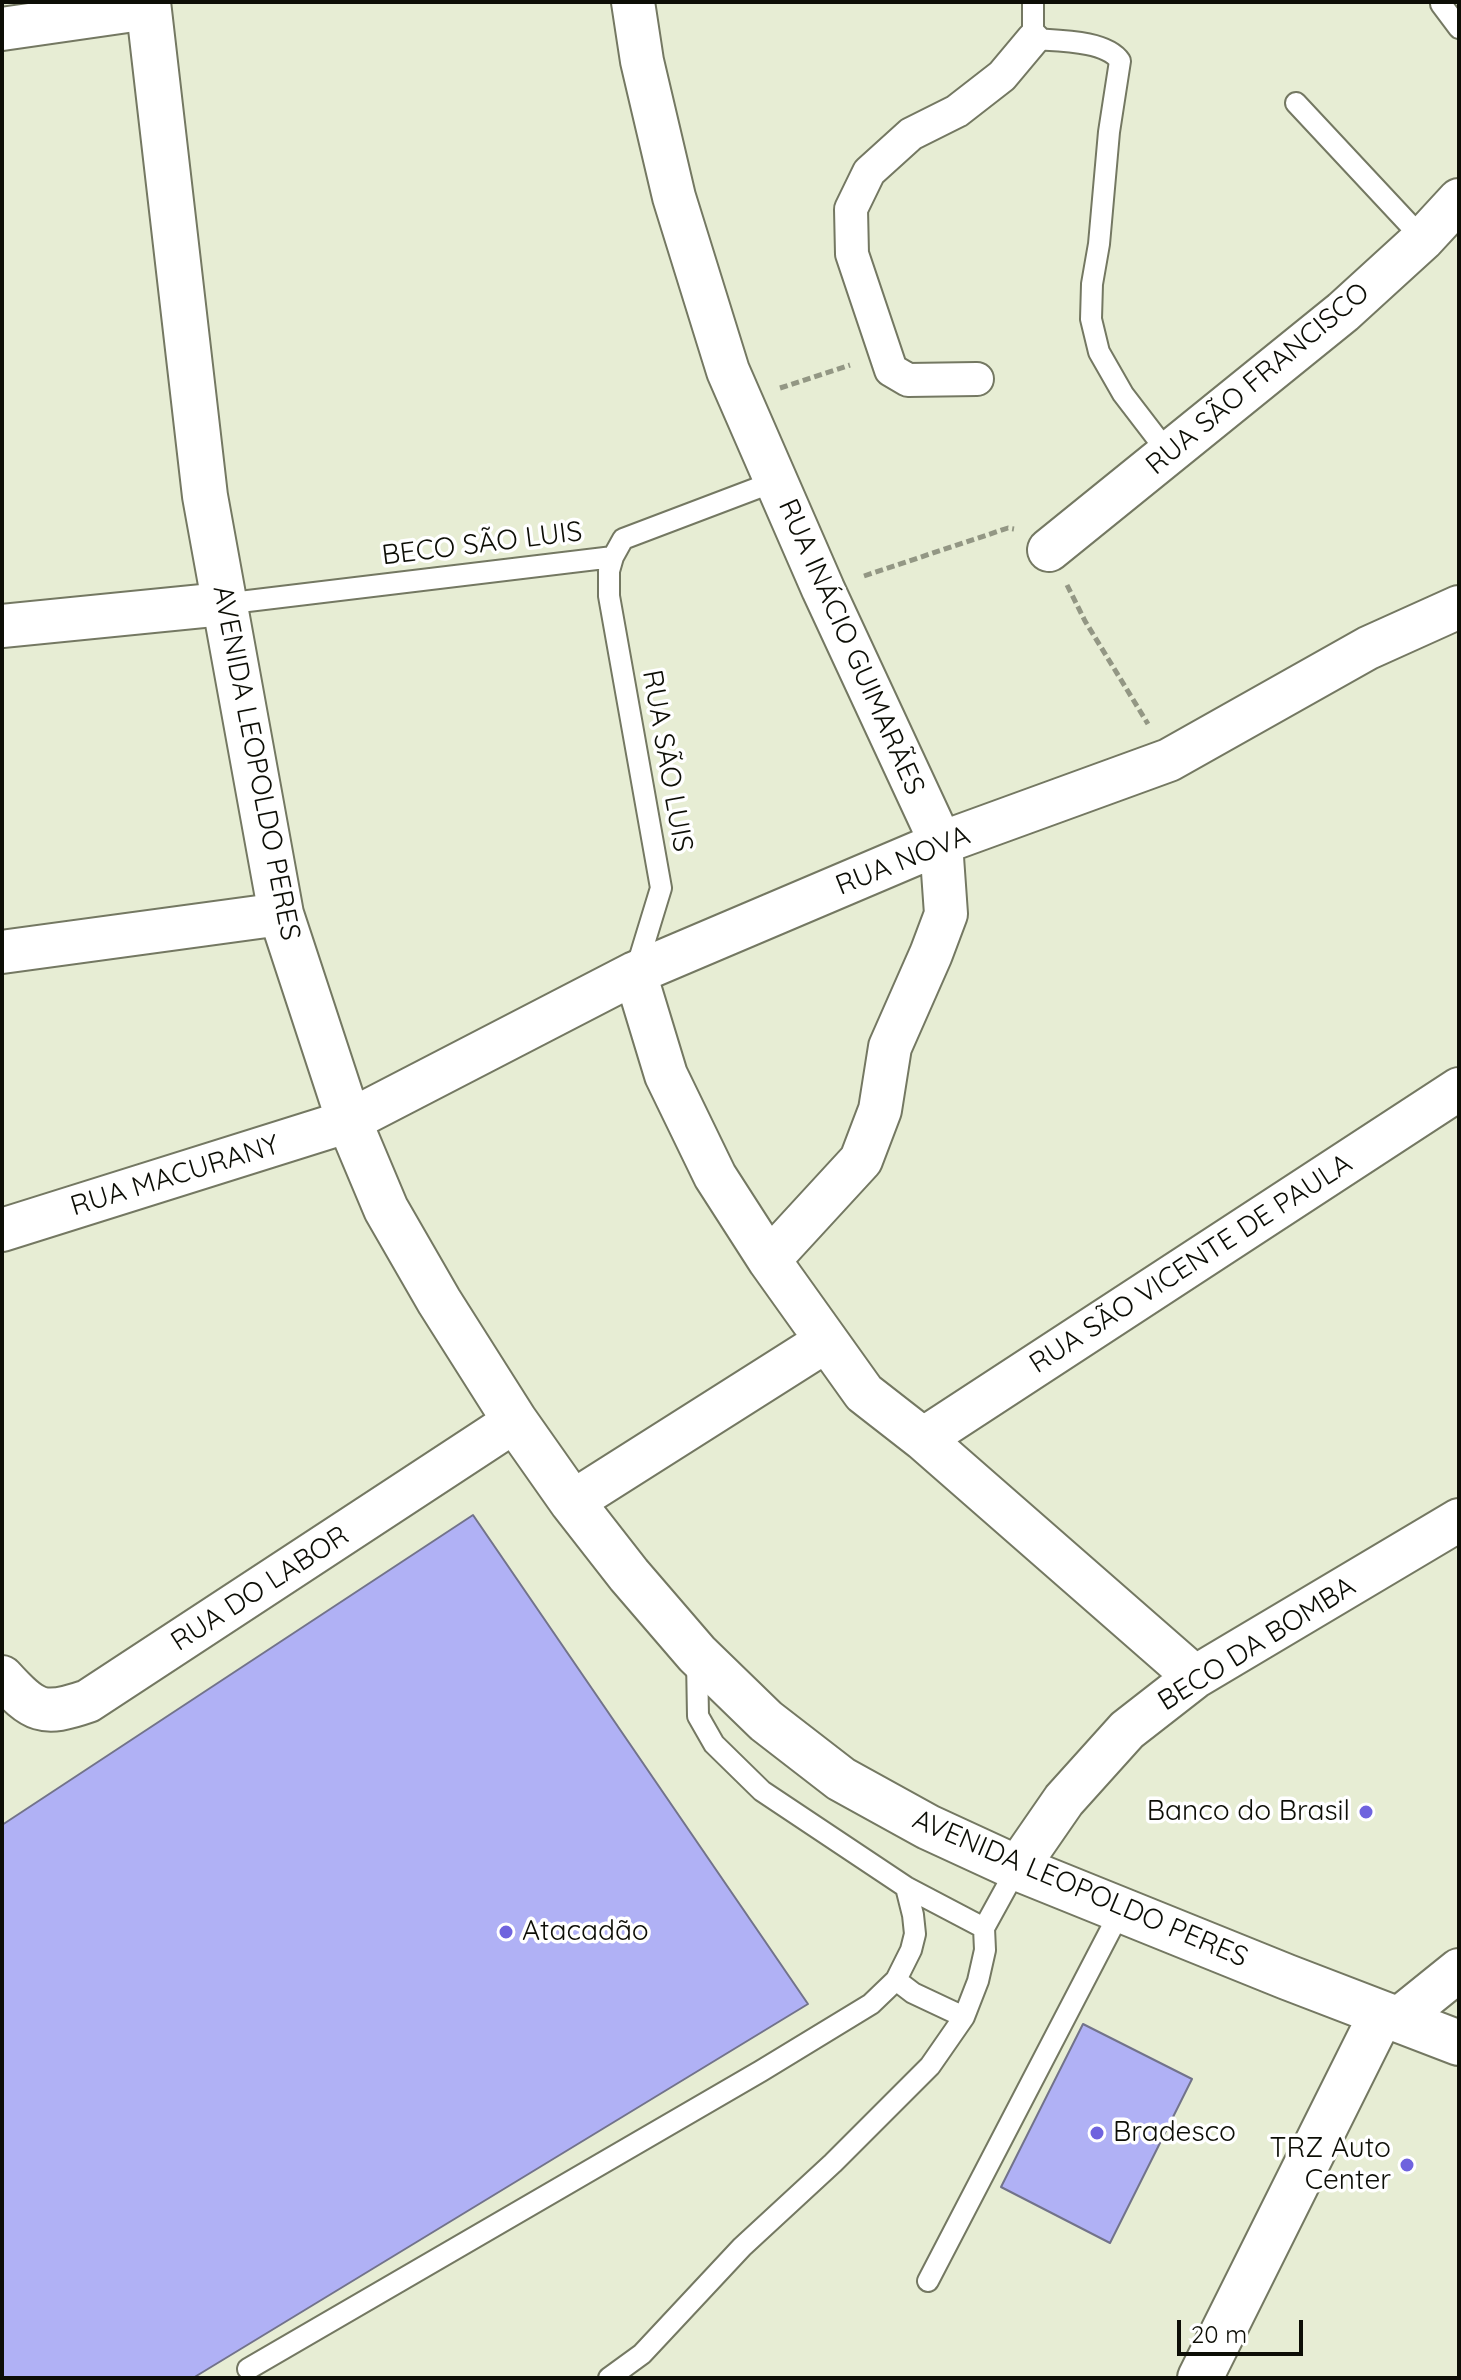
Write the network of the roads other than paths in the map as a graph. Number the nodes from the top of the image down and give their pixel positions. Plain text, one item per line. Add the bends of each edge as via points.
1 (633, 2) edge
2 (1033, 2) edge
3 (1441, 4) dead end
4 (148, 5) edge
5 (1459, 28) edge
6 (2, 29) edge
7 (1033, 39) junction
8 (1296, 103) dead end
9 (1459, 200) edge
10 (1423, 239) junction
11 (977, 379) dead end
12 (1169, 454) junction
13 (776, 481) junction
14 (1049, 550) road end
15 (613, 557) junction
16 (223, 604) junction
17 (1459, 607) edge
18 (2, 626) edge
19 (941, 843) junction
20 (281, 914) junction
21 (2, 952) edge
22 (635, 973) junction
23 (1459, 1089) edge
24 (349, 1121) junction
25 (2, 1230) edge
26 (769, 1260) junction
27 (826, 1341) junction
28 (515, 1421) junction
29 (923, 1439) junction
30 (572, 1502) junction
31 (1459, 1520) edge
32 (697, 1654) junction
33 (2, 1677) edge
34 (1195, 1677) junction
35 (1017, 1868) junction
36 (906, 1887) junction
37 (1121, 1910) junction
38 (984, 1928) junction
39 (1459, 1970) edge
40 (896, 1980) junction
41 (964, 2017) junction
42 (1389, 2017) junction
43 (1459, 2043) edge
44 (928, 2281) dead end
45 (248, 2369) dead end
46 (609, 2378) edge
47 (1200, 2378) edge

1 - 13 street, RUA INÁCIO GUIMARÃES via 674,197 728,371
2 - 7 lane
3 - 5 lane
4 - 6 street
4 - 16 street, AVENIDA LEOPOLDO PERES via 205,496
7 - 11 street via 1002,76 957,111 911,134 869,172 851,209 852,254 891,370 908,380
7 - 12 lane via 1107,49 1120,61 1091,319 1099,352 1123,394
8 - 10 lane
9 - 10 street, RUA SÃO FRANCISCO
10 - 12 street, RUA SÃO FRANCISCO via 1343,312
12 - 14 street, RUA SÃO FRANCISCO
13 - 15 lane, BECO SÃO LUIS via 623,539
13 - 19 street, RUA INÁCIO GUIMARÃES
15 - 16 lane, BECO SÃO LUIS
15 - 22 lane, RUA SÃO LUIS via 609,596 661,888
16 - 18 street
16 - 20 street, AVENIDA LEOPOLDO PERES
17 - 19 street, RUA NOVA via 1368,648 1169,760
19 - 22 street, RUA NOVA
19 - 26 street, RUA INÁCIO GUIMARÃES via 946,914 890,1047 880,1110 861,1160
20 - 21 street
20 - 24 street, AVENIDA LEOPOLDO PERES
22 - 24 street, RUA NOVA
22 - 26 street via 666,1075 715,1176
23 - 29 street, RUA SÃO VICENTE DE PAULA
24 - 25 street, RUA MACURANY
24 - 28 street, AVENIDA LEOPOLDO PERES via 386,1209
26 - 27 street
27 - 29 street via 864,1393
27 - 30 street
28 - 30 street, AVENIDA LEOPOLDO PERES
28 - 33 street, RUA DO LABOR via 88,1701 62,1710 44,1709 26,1703
29 - 34 street
30 - 32 street, AVENIDA LEOPOLDO PERES
31 - 34 street, BECO DA BOMBA
32 - 35 street, AVENIDA LEOPOLDO PERES via 766,1721 841,1779
32 - 36 lane via 698,1716 714,1744 762,1791
34 - 35 street, BECO DA BOMBA via 1127,1730 1064,1800
35 - 37 street, AVENIDA LEOPOLDO PERES
35 - 38 lane
36 - 38 lane
36 - 40 lane via 915,1934
37 - 42 street, AVENIDA LEOPOLDO PERES
37 - 44 lane
38 - 41 lane via 985,1950
39 - 42 street
40 - 41 lane
40 - 45 lane via 855,2015
41 - 46 lane via 907,2092 742,2247 642,2354
42 - 43 street, AVENIDA LEOPOLDO PERES
42 - 47 street

